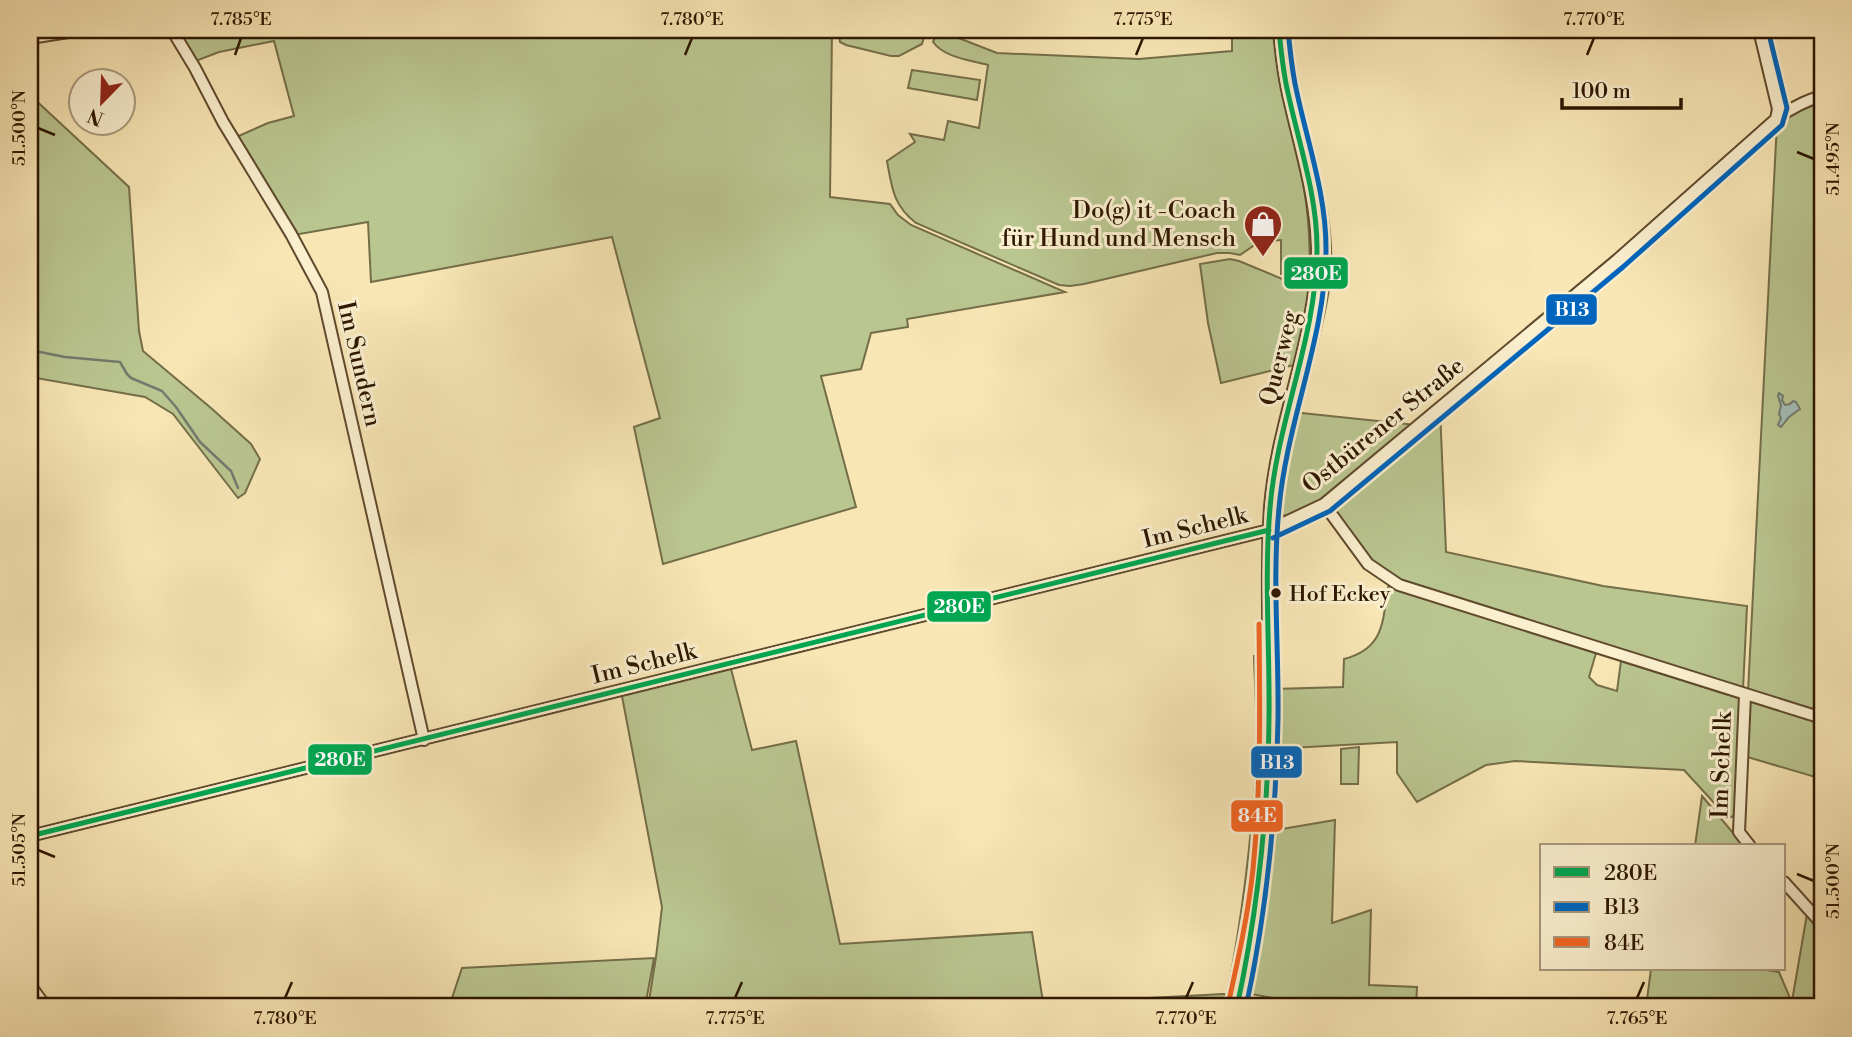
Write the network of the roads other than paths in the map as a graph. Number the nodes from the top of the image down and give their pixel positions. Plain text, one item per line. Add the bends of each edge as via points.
1 (81, 30) edge
2 (172, 30) edge
3 (1279, 30) edge
4 (1759, 30) edge
5 (30, 38) edge
6 (1822, 96) edge
7 (1776, 119) junction
8 (1324, 504) junction
9 (1269, 530) junction
10 (1745, 695) junction
11 (1822, 718) edge
12 (424, 740) junction
13 (30, 836) edge
14 (1748, 844) edge
15 (1786, 884) edge
16 (1822, 924) edge
17 (30, 985) edge
18 (46, 1007) edge
19 (1237, 1007) edge

1 - 5 street
2 - 12 street, Im Sundern via 322,292
3 - 9 street, Querweg via 1317,247 1313,308 1277,458
4 - 7 street via 1778,109
6 - 7 street, Ostbürener Straße
7 - 8 street, Ostbürener Straße via 1617,260
8 - 9 street, Ostbürener Straße
8 - 10 street, Im Schelk via 1368,564 1399,585
9 - 12 street, Im Schelk
9 - 19 street via 1265,830 1255,916
10 - 11 street
10 - 14 street, Im Schelk via 1739,832
12 - 13 street, Im Schelk
15 - 16 street
17 - 18 street

